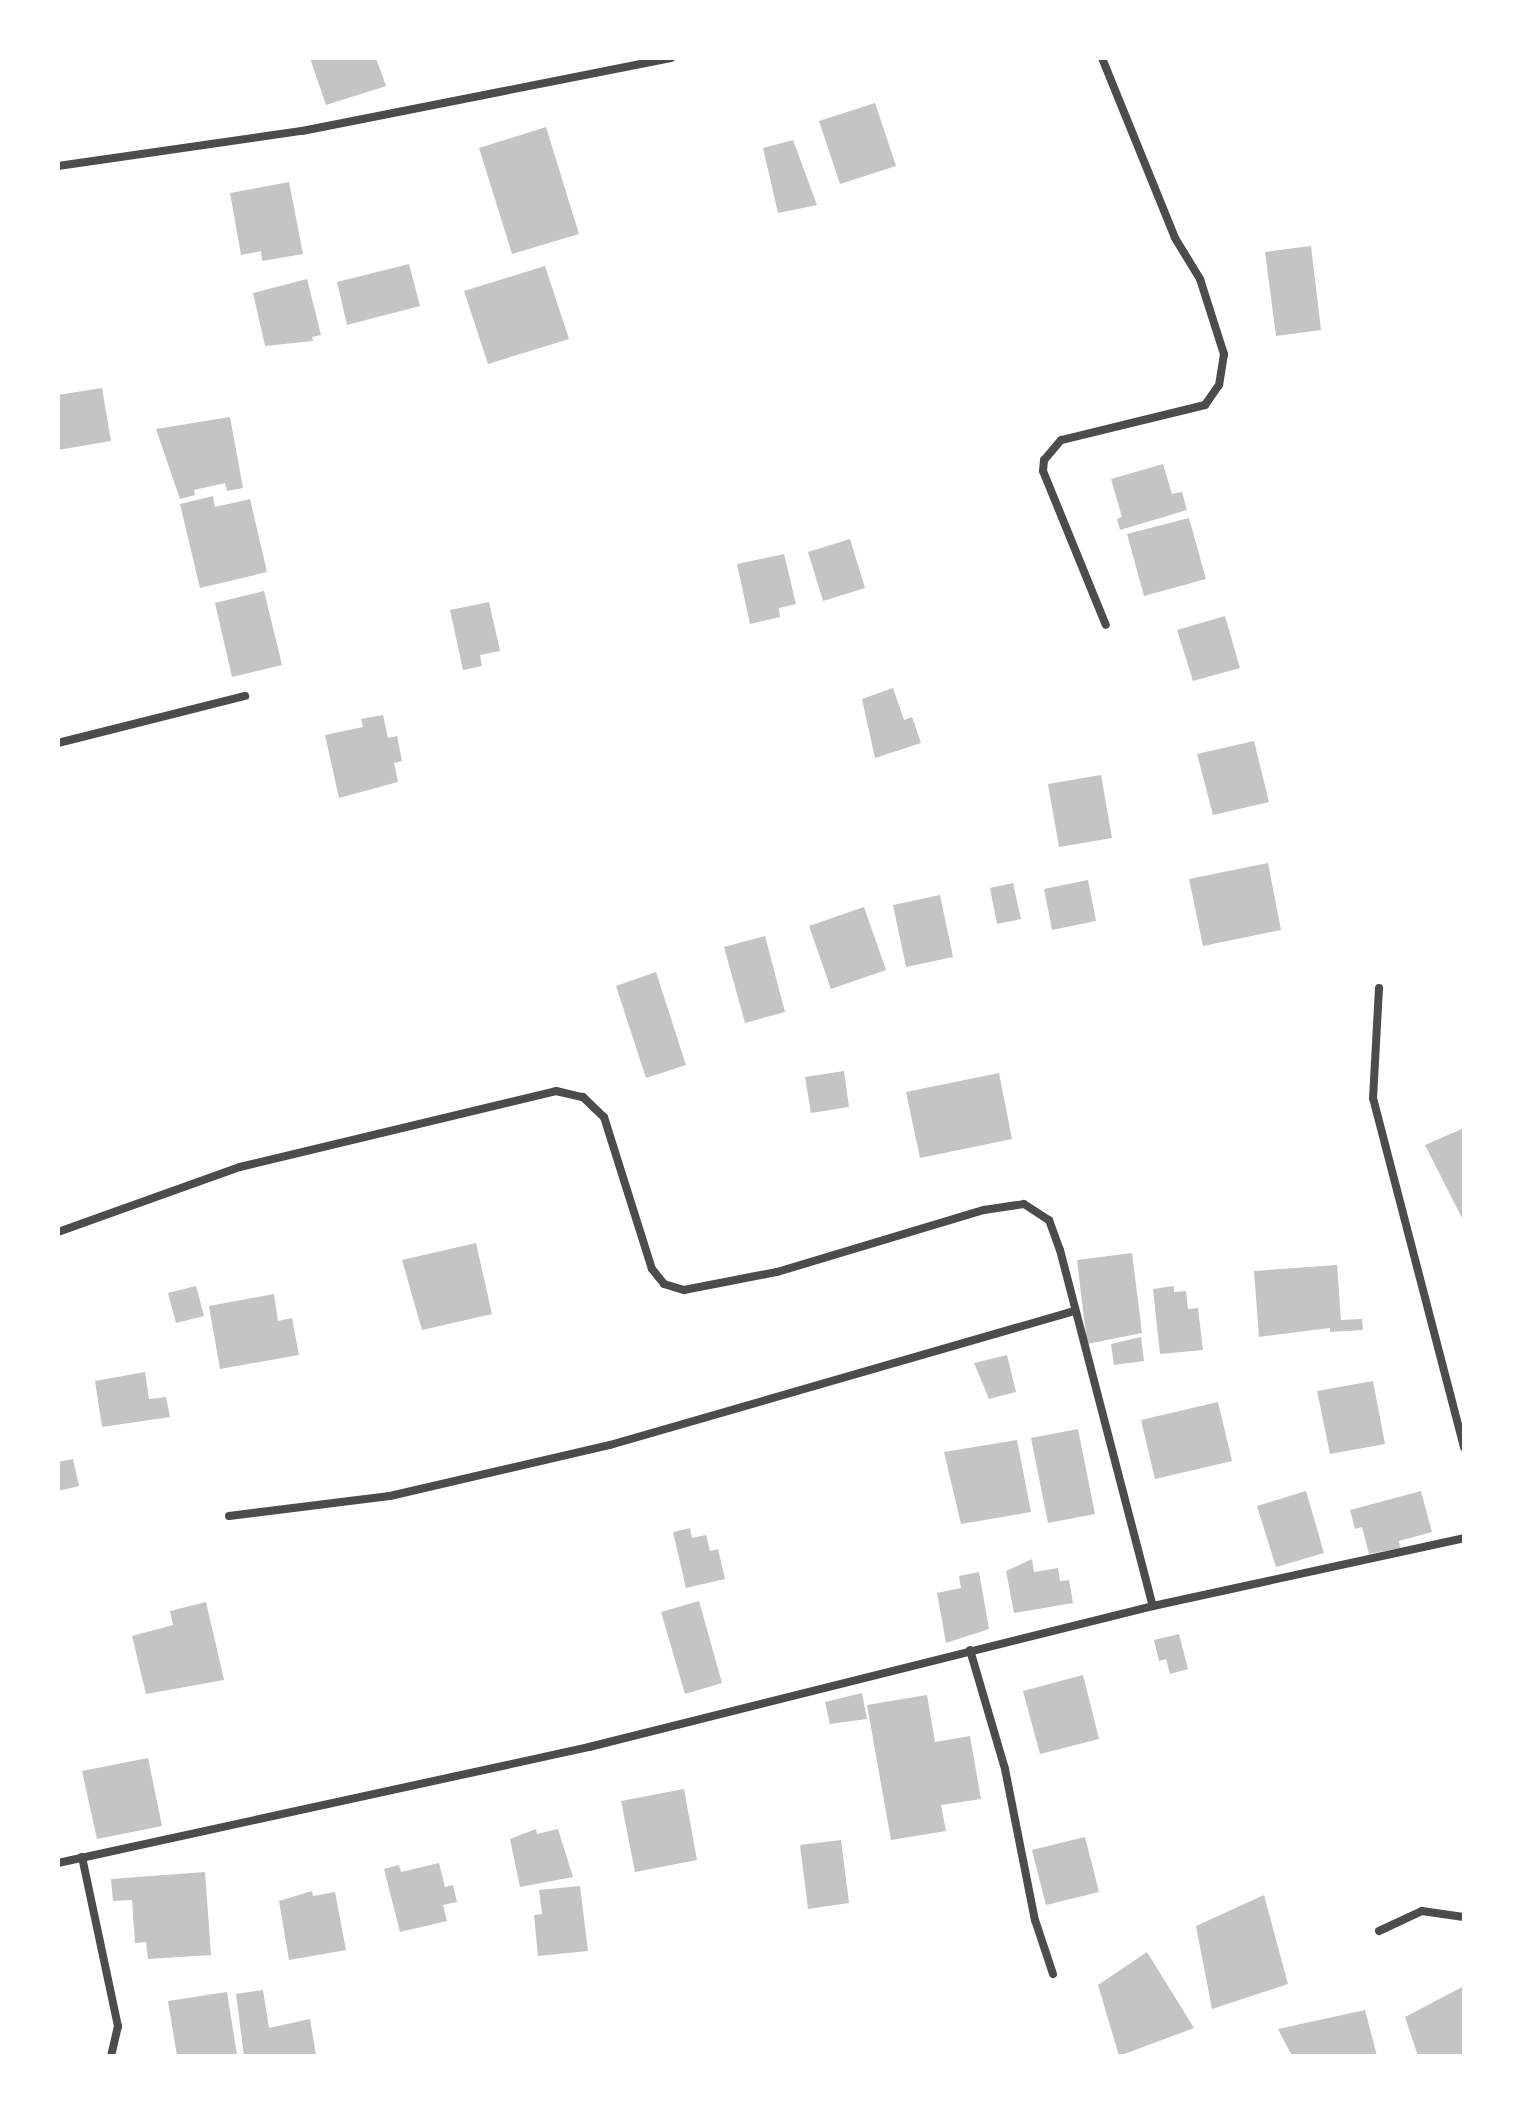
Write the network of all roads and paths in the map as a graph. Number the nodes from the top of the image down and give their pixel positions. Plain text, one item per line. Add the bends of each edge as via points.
1 (671, 58) edge
2 (1102, 58) edge
3 (58, 166) edge
4 (1106, 625) dead end
5 (245, 696) dead end
6 (58, 743) edge
7 (1379, 988) dead end
8 (58, 1232) edge
9 (1073, 1311) junction
10 (1464, 1447) edge
11 (229, 1516) dead end
12 (1464, 1538) edge
13 (1153, 1606) junction
14 (970, 1650) junction
15 (82, 1857) junction
16 (58, 1863) edge
17 (1464, 1917) edge
18 (1379, 1931) dead end
19 (1053, 1974) dead end
20 (111, 2056) edge

1 - 3 street via 302,131
2 - 4 street via 1175,238 1200,279 1224,354 1219,385 1205,405 1061,440 1044,460 1043,471
5 - 6 street
7 - 10 street via 1373,1098
8 - 9 street via 240,1167 556,1091 583,1097 604,1117 652,1269 664,1284 684,1290 777,1272 984,1210 1024,1204 1049,1220
9 - 11 street via 610,1445 390,1496
9 - 13 street
12 - 13 street
13 - 14 street
14 - 15 street via 589,1747
14 - 19 street via 1005,1769 1032,1907
15 - 16 street
15 - 20 street via 118,2026
17 - 18 street via 1422,1911

